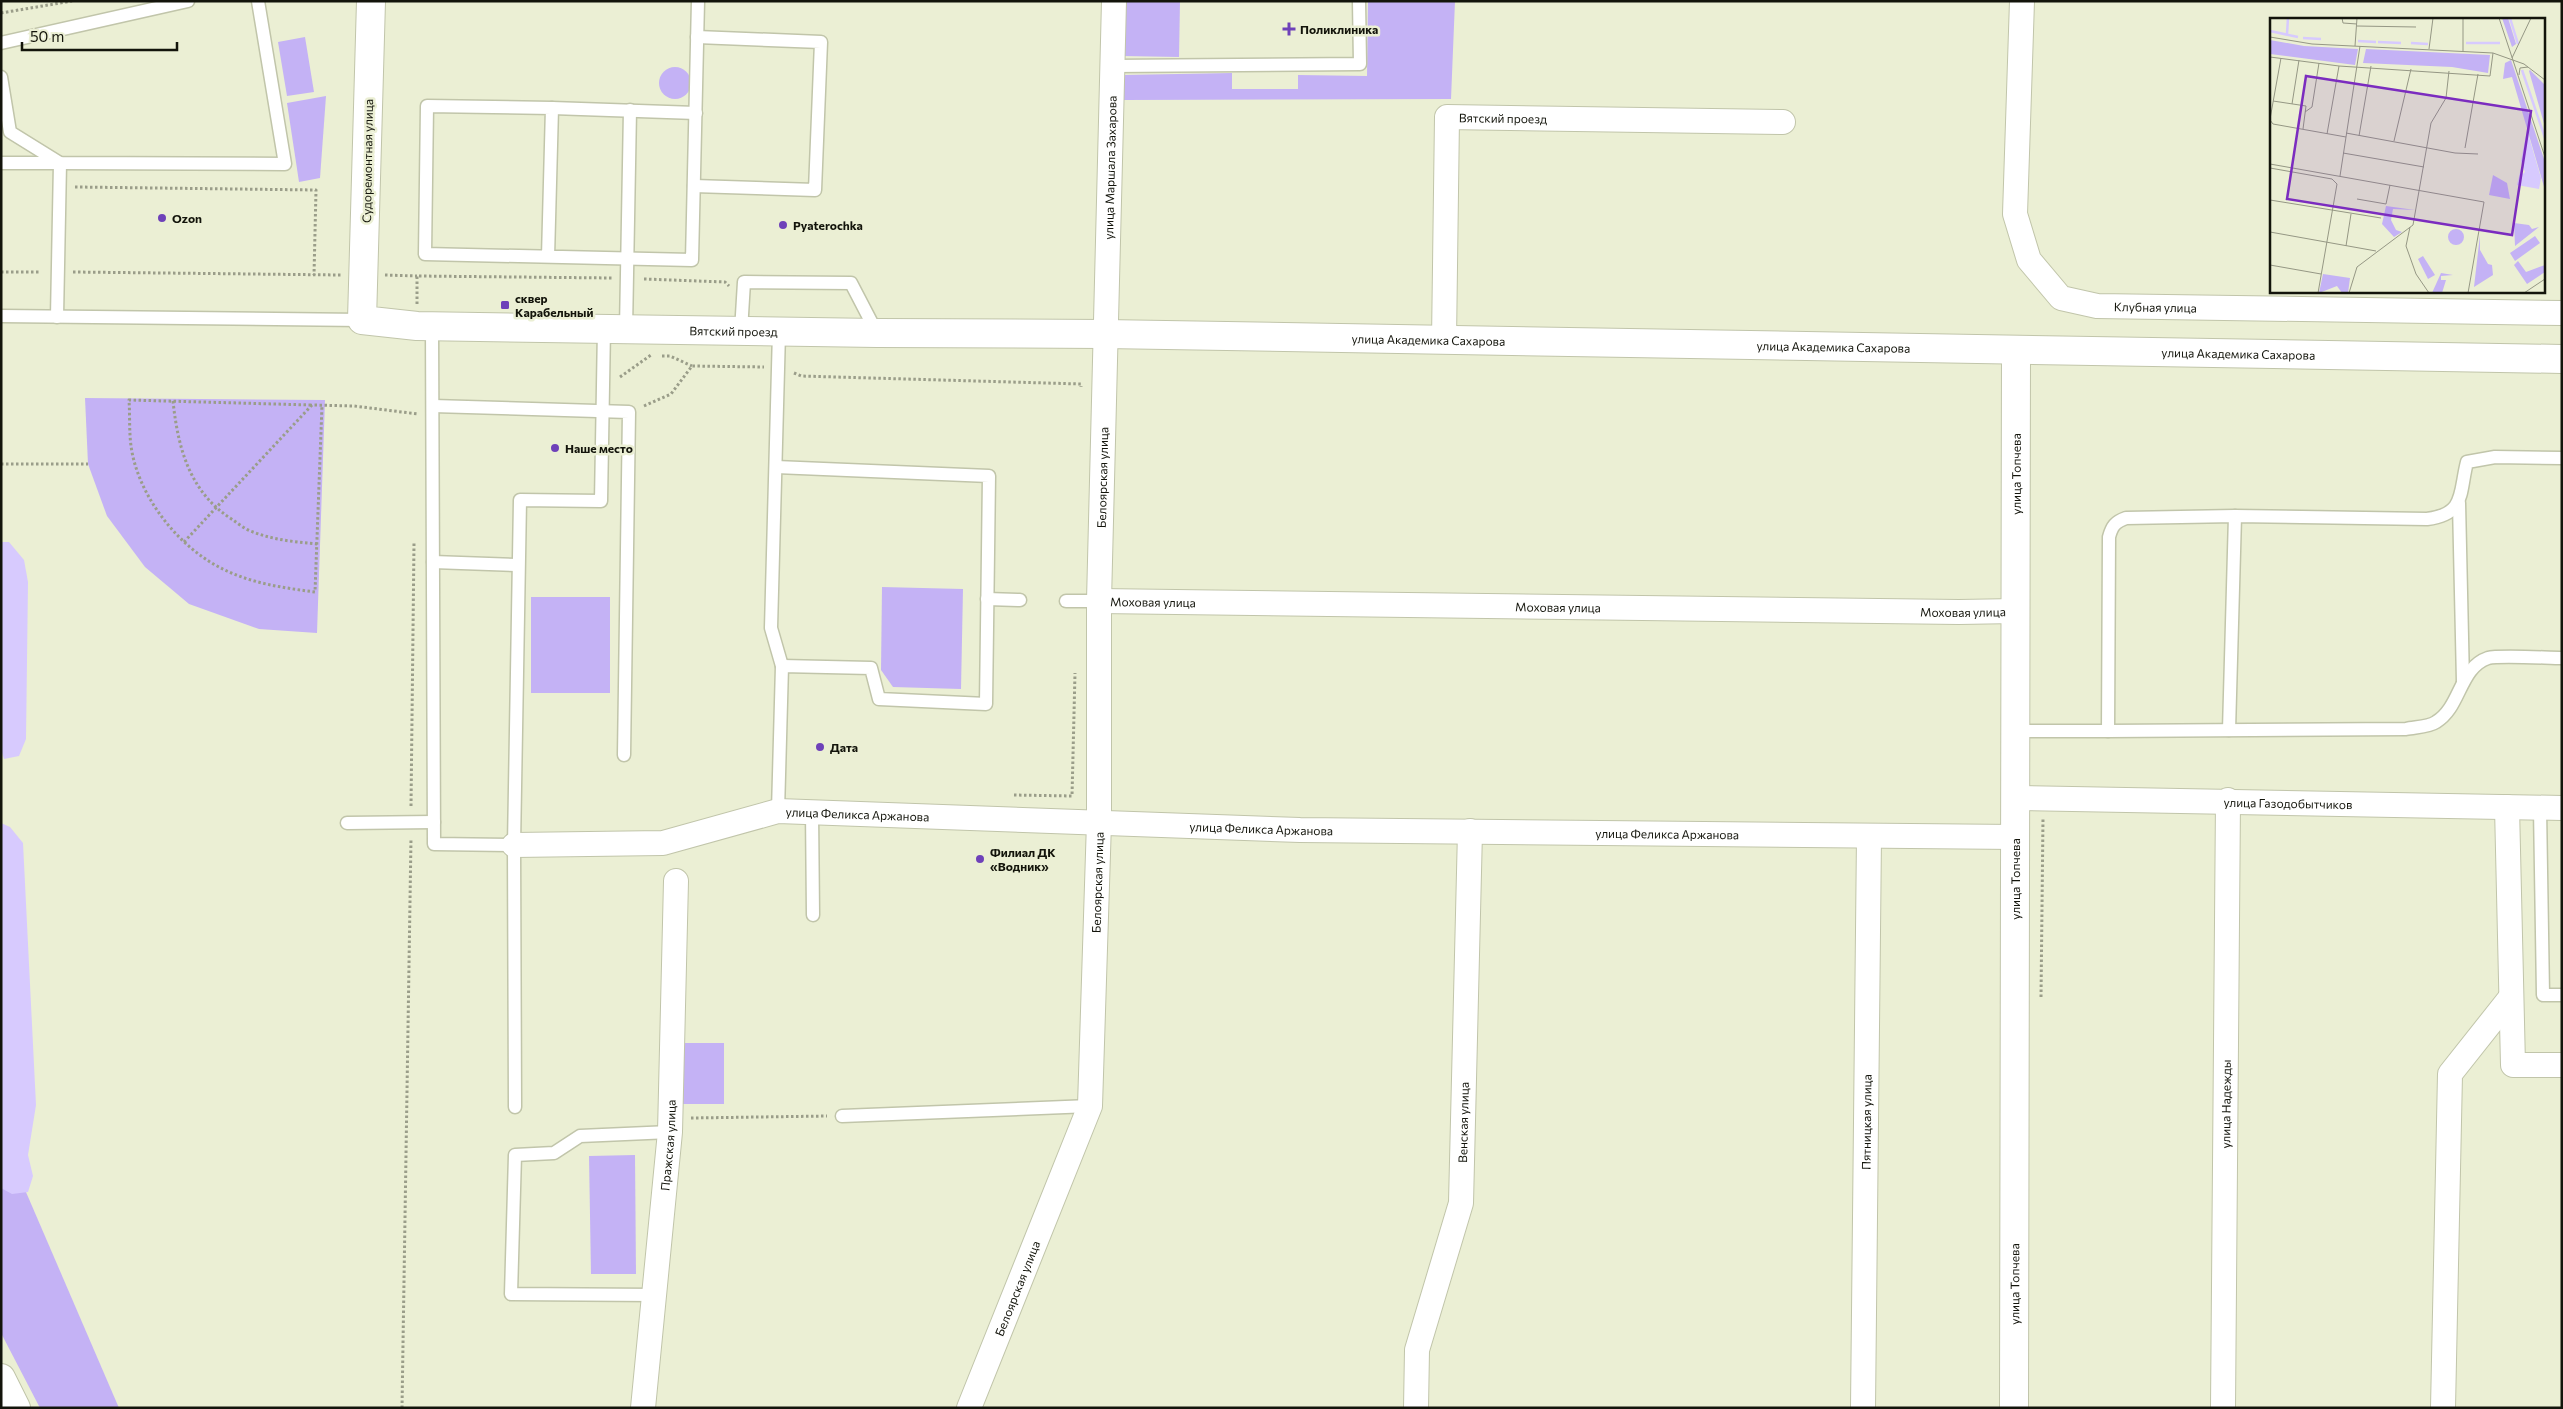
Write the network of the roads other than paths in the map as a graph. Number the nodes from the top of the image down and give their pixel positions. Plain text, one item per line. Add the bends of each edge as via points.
1 (188, 1) edge
2 (258, 1) edge
3 (371, 1) edge
4 (698, 1) edge
5 (1114, 1) edge
6 (1359, 1) edge
7 (2022, 1) edge
8 (697, 37) junction
9 (1, 43) edge
10 (1112, 66) junction
11 (1, 76) edge
12 (552, 108) junction
13 (630, 110) junction
14 (696, 112) junction
15 (1783, 122) dead end
16 (1, 163) edge
17 (60, 163) junction
18 (694, 186) junction
19 (548, 257) junction
20 (627, 259) junction
21 (2562, 313) edge
22 (1, 316) edge
23 (57, 317) junction
24 (362, 320) junction
25 (432, 326) junction
26 (615, 328) junction
27 (741, 331) junction
28 (779, 332) junction
29 (877, 333) junction
30 (1105, 334) junction
31 (1444, 341) junction
32 (2016, 351) junction
33 (2562, 359) edge
34 (433, 406) junction
35 (603, 410) junction
36 (2562, 458) edge
37 (776, 467) junction
38 (2459, 503) junction
39 (2235, 516) junction
40 (433, 562) junction
41 (517, 565) junction
42 (987, 599) junction
43 (1020, 600) dead end
44 (1066, 600) dead end
45 (1099, 601) junction
46 (2016, 611) junction
47 (2562, 658) edge
48 (782, 666) junction
49 (2463, 682) junction
50 (2229, 730) junction
51 (2016, 731) junction
52 (2108, 731) junction
53 (624, 755) dead end
54 (2016, 798) junction
55 (2228, 800) junction
56 (2507, 807) junction
57 (2551, 808) edge
58 (778, 811) junction
59 (812, 811) junction
60 (434, 822) junction
61 (1099, 822) junction
62 (347, 823) dead end
63 (1470, 831) junction
64 (1869, 836) junction
65 (2016, 837) junction
66 (514, 845) junction
67 (676, 882) dead end
68 (813, 915) dead end
69 (2562, 995) edge
70 (2511, 996) junction
71 (2562, 1065) edge
72 (1090, 1106) junction
73 (515, 1107) dead end
74 (842, 1116) road end
75 (670, 1125) junction
76 (656, 1295) junction
77 (1, 1378) edge
78 (16, 1408) edge
79 (643, 1408) edge
80 (969, 1408) edge
81 (1416, 1408) edge
82 (1863, 1408) edge
83 (2014, 1408) edge
84 (2223, 1408) edge
85 (2443, 1408) edge

1 - 9 lane
2 - 17 lane via 286,164
3 - 24 street, Судоремонтная улица
4 - 8 lane
5 - 10 street, улица Маршала Захарова
6 - 10 lane via 1360,64
7 - 21 street, Клубная улица via 2015,214 2029,260 2061,298 2097,306
8 - 14 lane
8 - 18 lane via 821,42 815,190
10 - 30 street, улица Маршала Захарова
11 - 17 lane via 10,132
12 - 13 lane
12 - 19 lane
12 - 19 lane via 427,106 425,254
13 - 14 lane
13 - 20 lane
14 - 18 lane
15 - 31 street, Вятский проезд via 1447,117
16 - 17 lane
17 - 23 lane
18 - 20 lane via 692,260
19 - 20 lane
20 - 26 lane
22 - 23 lane
23 - 24 lane
24 - 25 street, Вятский проезд
25 - 26 street, Вятский проезд
25 - 34 lane
26 - 27 street, Вятский проезд
26 - 35 lane
27 - 28 street, Вятский проезд
27 - 29 lane via 744,282 851,283
28 - 29 street, Вятский проезд
28 - 37 lane
29 - 30 street, Вятский проезд
30 - 31 street, улица Академика Сахарова
30 - 45 street, Белоярская улица
31 - 32 street, улица Академика Сахарова
32 - 33 street, улица Академика Сахарова
32 - 46 street, улица Топчева
34 - 35 lane
34 - 40 lane
35 - 41 lane via 601,501 520,500
35 - 53 lane via 629,412
36 - 38 lane via 2495,456 2467,462
37 - 42 lane via 989,476
37 - 48 lane via 771,628
38 - 39 lane via 2444,517 2427,519
38 - 49 lane
39 - 50 lane
39 - 52 lane via 2126,518 2116,521 2112,527 2109,536
40 - 41 lane
40 - 60 lane
41 - 66 lane
42 - 43 lane
42 - 48 lane via 986,704 879,699 871,668
44 - 45 lane
45 - 46 street, Моховая улица
45 - 61 street, Белоярская улица
46 - 51 street, улица Топчева
47 - 49 lane via 2489,658 2472,670
48 - 58 lane
49 - 50 lane via 2451,708 2435,723 2406,729
50 - 52 lane
51 - 52 lane
51 - 54 street, улица Топчева
54 - 55 street, улица Газодобытчиков
54 - 65 street, улица Топчева
55 - 56 street, улица Газодобытчиков
55 - 84 street, улица Надежды
56 - 57 street, улица Газодобытчиков
56 - 70 street
57 - 69 lane via 2543,995
58 - 59 street, улица Феликса Аржанова
58 - 66 street, улица Феликса Аржанова via 663,843
59 - 61 street, улица Феликса Аржанова
59 - 68 lane
60 - 62 lane
60 - 66 lane via 434,844
61 - 63 street, улица Феликса Аржанова via 1300,830
61 - 72 street, Белоярская улица
63 - 64 street, улица Феликса Аржанова
63 - 81 street, Венская улица via 1461,1203 1417,1350
64 - 65 street, улица Феликса Аржанова
64 - 82 street, Пятницкая улица
65 - 83 street, улица Топчева
66 - 73 lane
67 - 75 street, Пражская улица
70 - 71 street via 2513,1065
70 - 85 street via 2450,1074
72 - 74 lane
72 - 80 street, Белоярская улица
75 - 76 street, Пражская улица
75 - 76 lane via 580,1136 554,1153 515,1155 511,1294
76 - 79 street, Пражская улица
77 - 78 street

